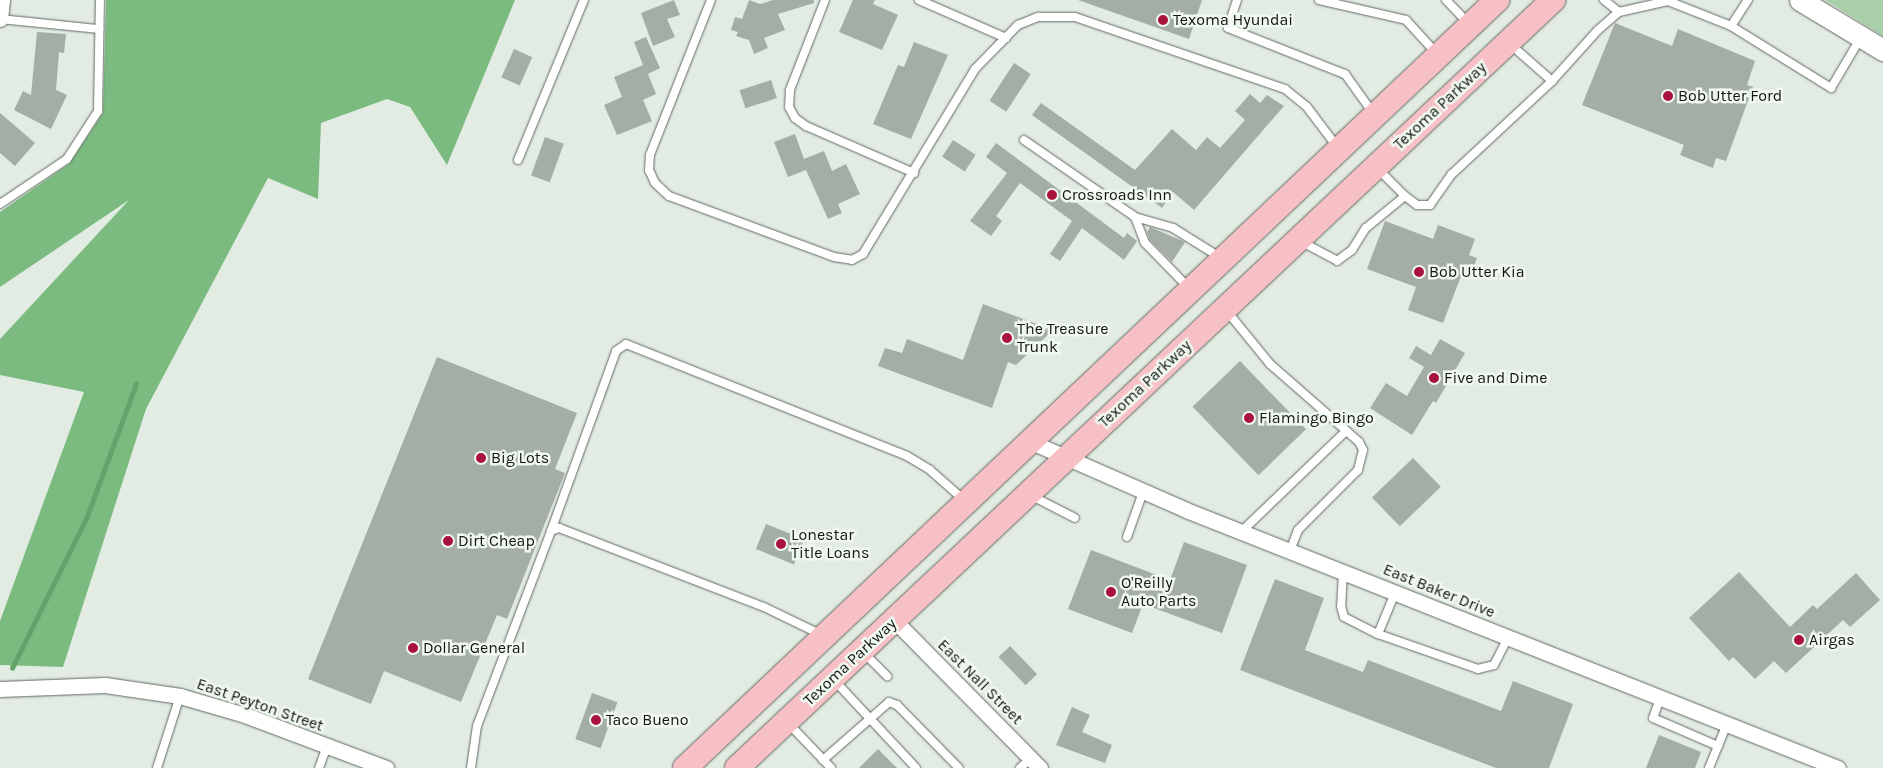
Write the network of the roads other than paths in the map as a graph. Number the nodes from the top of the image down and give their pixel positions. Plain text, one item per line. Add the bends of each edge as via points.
1 (2, 0) edge
2 (100, 0) edge
3 (584, 0) edge
4 (711, 0) edge
5 (824, 0) edge
6 (919, 0) edge
7 (1237, 0) edge
8 (1319, 0) edge
9 (1446, 0) edge
10 (1497, 0) edge
11 (1553, 0) edge
12 (1604, 0) edge
13 (1748, 0) edge
14 (1800, 0) edge
15 (1619, 12) junction
16 (0, 19) edge
17 (1470, 25) junction
18 (1731, 26) junction
19 (99, 29) junction
20 (1861, 37) junction
21 (1006, 38) junction
22 (1508, 42) junction
23 (1883, 50) edge
24 (1438, 56) junction
25 (1552, 81) junction
26 (1375, 115) junction
27 (1024, 140) dead end
28 (1339, 150) junction
29 (518, 160) dead end
30 (1376, 167) junction
31 (914, 173) junction
32 (1405, 196) junction
33 (0, 204) edge
34 (1135, 217) junction
35 (1298, 240) junction
36 (1222, 259) junction
37 (1190, 289) junction
38 (1224, 309) junction
39 (1346, 431) junction
40 (1029, 441) junction
41 (1065, 459) junction
42 (1144, 492) junction
43 (1028, 494) junction
44 (966, 502) junction
45 (1075, 518) dead end
46 (551, 531) junction
47 (1241, 532) junction
48 (1127, 537) dead end
49 (1290, 551) junction
50 (1344, 572) junction
51 (1395, 593) junction
52 (894, 620) junction
53 (1378, 634) junction
54 (824, 636) junction
55 (1508, 638) junction
56 (862, 651) junction
57 (888, 676) dead end
58 (833, 678) junction
59 (0, 689) edge
60 (180, 696) junction
61 (1660, 698) junction
62 (869, 718) junction
63 (787, 721) junction
64 (1727, 724) junction
65 (327, 746) junction
66 (1718, 746) junction
67 (823, 760) junction
68 (1807, 762) edge
69 (1030, 765) edge
70 (377, 766) edge
71 (157, 768) edge
72 (319, 768) edge
73 (471, 768) edge
74 (685, 768) edge
75 (737, 768) edge
76 (831, 768) edge
77 (916, 768) edge
78 (959, 768) edge
79 (1710, 768) edge
80 (1838, 768) edge

1 - 16 street
2 - 19 lane
3 - 29 lane
4 - 31 lane via 650,155 648,170 655,183 669,196 834,257 852,260 863,254
5 - 31 lane via 790,90 789,107 795,118 806,126
6 - 21 lane
7 - 26 lane via 1228,28 1345,74
8 - 24 lane via 1406,20
9 - 17 lane
10 - 17 main road
11 - 22 main road, Texoma Parkway
12 - 15 lane
13 - 18 lane
14 - 20 main road
15 - 18 lane via 1668,1
15 - 25 lane via 1598,30
16 - 19 lane
17 - 24 main road
18 - 20 lane via 1831,88
19 - 33 lane via 98,111 66,159
20 - 23 main road
21 - 28 lane via 1018,25 1038,17 1074,17 1285,89 1307,107
21 - 31 lane via 975,69
22 - 25 lane
22 - 30 main road, Texoma Parkway
24 - 26 main road
25 - 32 lane via 1452,174 1430,205 1416,205
26 - 28 main road
27 - 34 lane
28 - 36 main road
30 - 32 lane
30 - 35 main road, Texoma Parkway
32 - 35 lane via 1377,217 1352,250 1337,261
34 - 36 lane via 1173,228
34 - 37 lane via 1145,242
35 - 38 main road, Texoma Parkway
36 - 37 main road
37 - 40 main road
38 - 39 lane via 1270,364
38 - 41 main road, Texoma Parkway
39 - 47 lane
39 - 49 lane via 1363,450 1358,470 1298,530
40 - 41 street, East Baker Drive
40 - 44 main road
41 - 42 street, East Baker Drive
41 - 43 main road, Texoma Parkway
42 - 47 street, East Baker Drive
42 - 48 lane
43 - 45 lane
43 - 52 main road, Texoma Parkway
44 - 46 lane via 930,470 907,456 626,344 616,352
44 - 54 main road
46 - 54 lane via 560,528 764,607
46 - 73 lane via 477,726
47 - 49 street, East Baker Drive
49 - 50 street, East Baker Drive
50 - 51 street, East Baker Drive
50 - 53 lane via 1341,606 1344,617
51 - 53 lane
51 - 55 street, East Baker Drive
52 - 56 main road, Texoma Parkway
52 - 69 street, East Nall Street
53 - 55 lane via 1478,669 1494,665
54 - 74 main road
55 - 61 street, East Baker Drive
56 - 57 lane
56 - 58 main road, Texoma Parkway
58 - 62 lane
58 - 63 main road, Texoma Parkway
59 - 60 street, East Peyton Street via 105,685
60 - 65 street, East Peyton Street via 245,715
60 - 71 lane
61 - 64 street, East Baker Drive
61 - 66 lane via 1653,718 1674,730
62 - 67 lane
62 - 77 lane
62 - 78 lane via 889,702 897,705
63 - 67 lane
63 - 75 main road, Texoma Parkway
64 - 66 lane
64 - 68 street, East Baker Drive
65 - 70 street, East Peyton Street
65 - 72 lane
66 - 79 lane
67 - 76 lane
68 - 80 street, East Baker Drive

